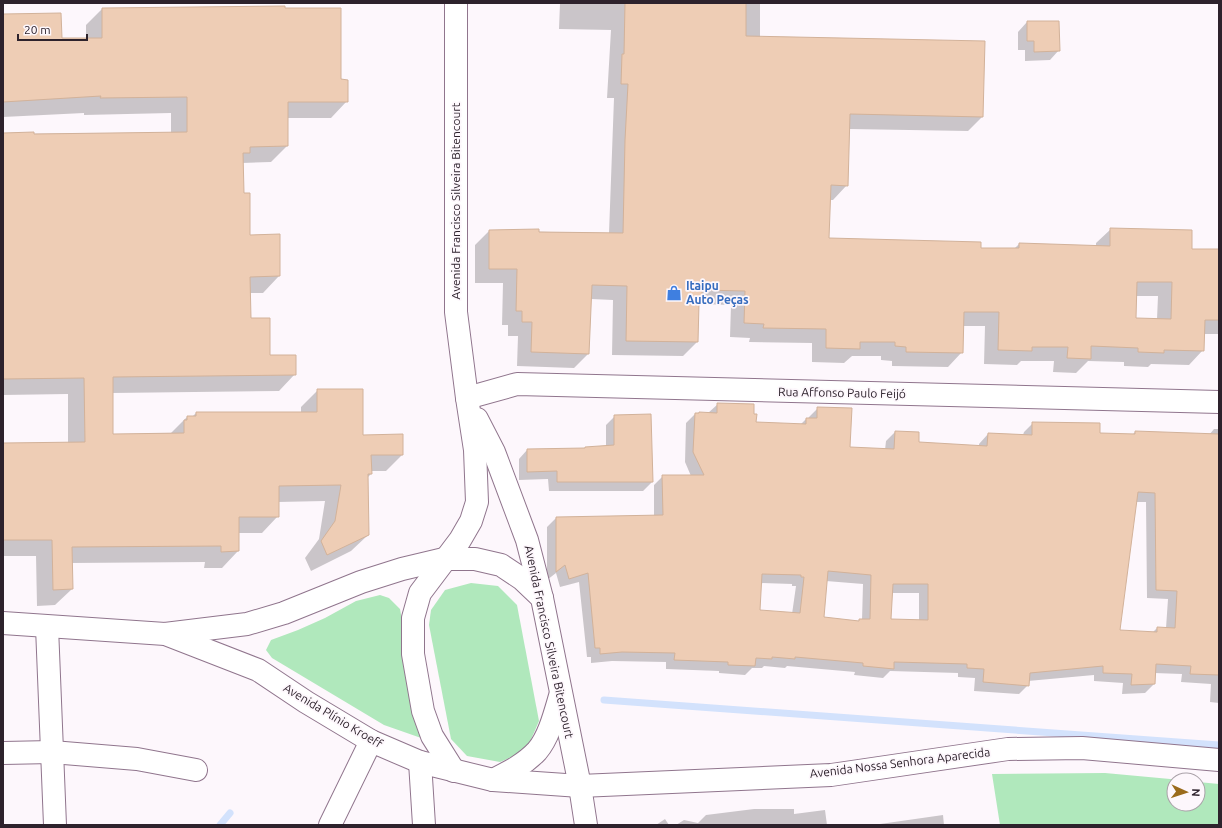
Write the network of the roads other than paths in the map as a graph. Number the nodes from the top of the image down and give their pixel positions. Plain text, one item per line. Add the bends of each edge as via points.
1 (456, 3) edge
2 (467, 398) junction
3 (1219, 402) edge
4 (444, 560) junction
5 (542, 598) junction
6 (3, 624) edge
7 (47, 627) junction
8 (164, 634) junction
9 (561, 693) junction
10 (371, 741) junction
11 (52, 752) junction
12 (3, 753) edge
13 (1219, 760) edge
14 (420, 762) junction
15 (196, 770) dead end
16 (454, 771) junction
17 (493, 780) junction
18 (580, 786) junction
19 (55, 825) edge
20 (330, 825) edge
21 (424, 825) edge
22 (586, 825) edge

1 - 2 main road, Avenida Francisco Silveira Bitencourt via 456,312
2 - 3 main road, Rua Affonso Paulo Feijó via 517,384
2 - 4 main road, Avenida Francisco Silveira Bitencourt via 475,450 477,502 471,521
2 - 5 main road, Avenida Francisco Silveira Bitencourt via 494,452 527,540
4 - 5 main road, Avenida Plínio Kroeff via 475,559 501,565 522,578
4 - 8 main road, Avenida Plínio Kroeff via 402,569 361,582 284,613 247,624
4 - 16 main road, Avenida Francisco Silveira Bitencourt via 420,593 413,618 413,654 423,711 432,736
5 - 9 main road, Avenida Francisco Silveira Bitencourt
6 - 7 main road, Avenida Plínio Kroeff
7 - 8 main road, Avenida Plínio Kroeff
7 - 11 main road
8 - 10 main road, Avenida Plínio Kroeff via 258,670
9 - 17 main road via 551,727 538,750 519,766
9 - 18 main road, Avenida Francisco Silveira Bitencourt
10 - 14 main road, Avenida Plínio Kroeff
10 - 20 main road
11 - 12 main road
11 - 15 main road via 137,759
11 - 19 main road
13 - 18 main road, Avenida Nossa Senhora Aparecida via 1082,748 1008,749 831,775
14 - 16 main road, Avenida Plínio Kroeff
14 - 21 main road
16 - 17 main road, Avenida Plínio Kroeff
17 - 18 main road, Avenida Plínio Kroeff
18 - 22 main road, Avenida Francisco Silveira Bitencourt

